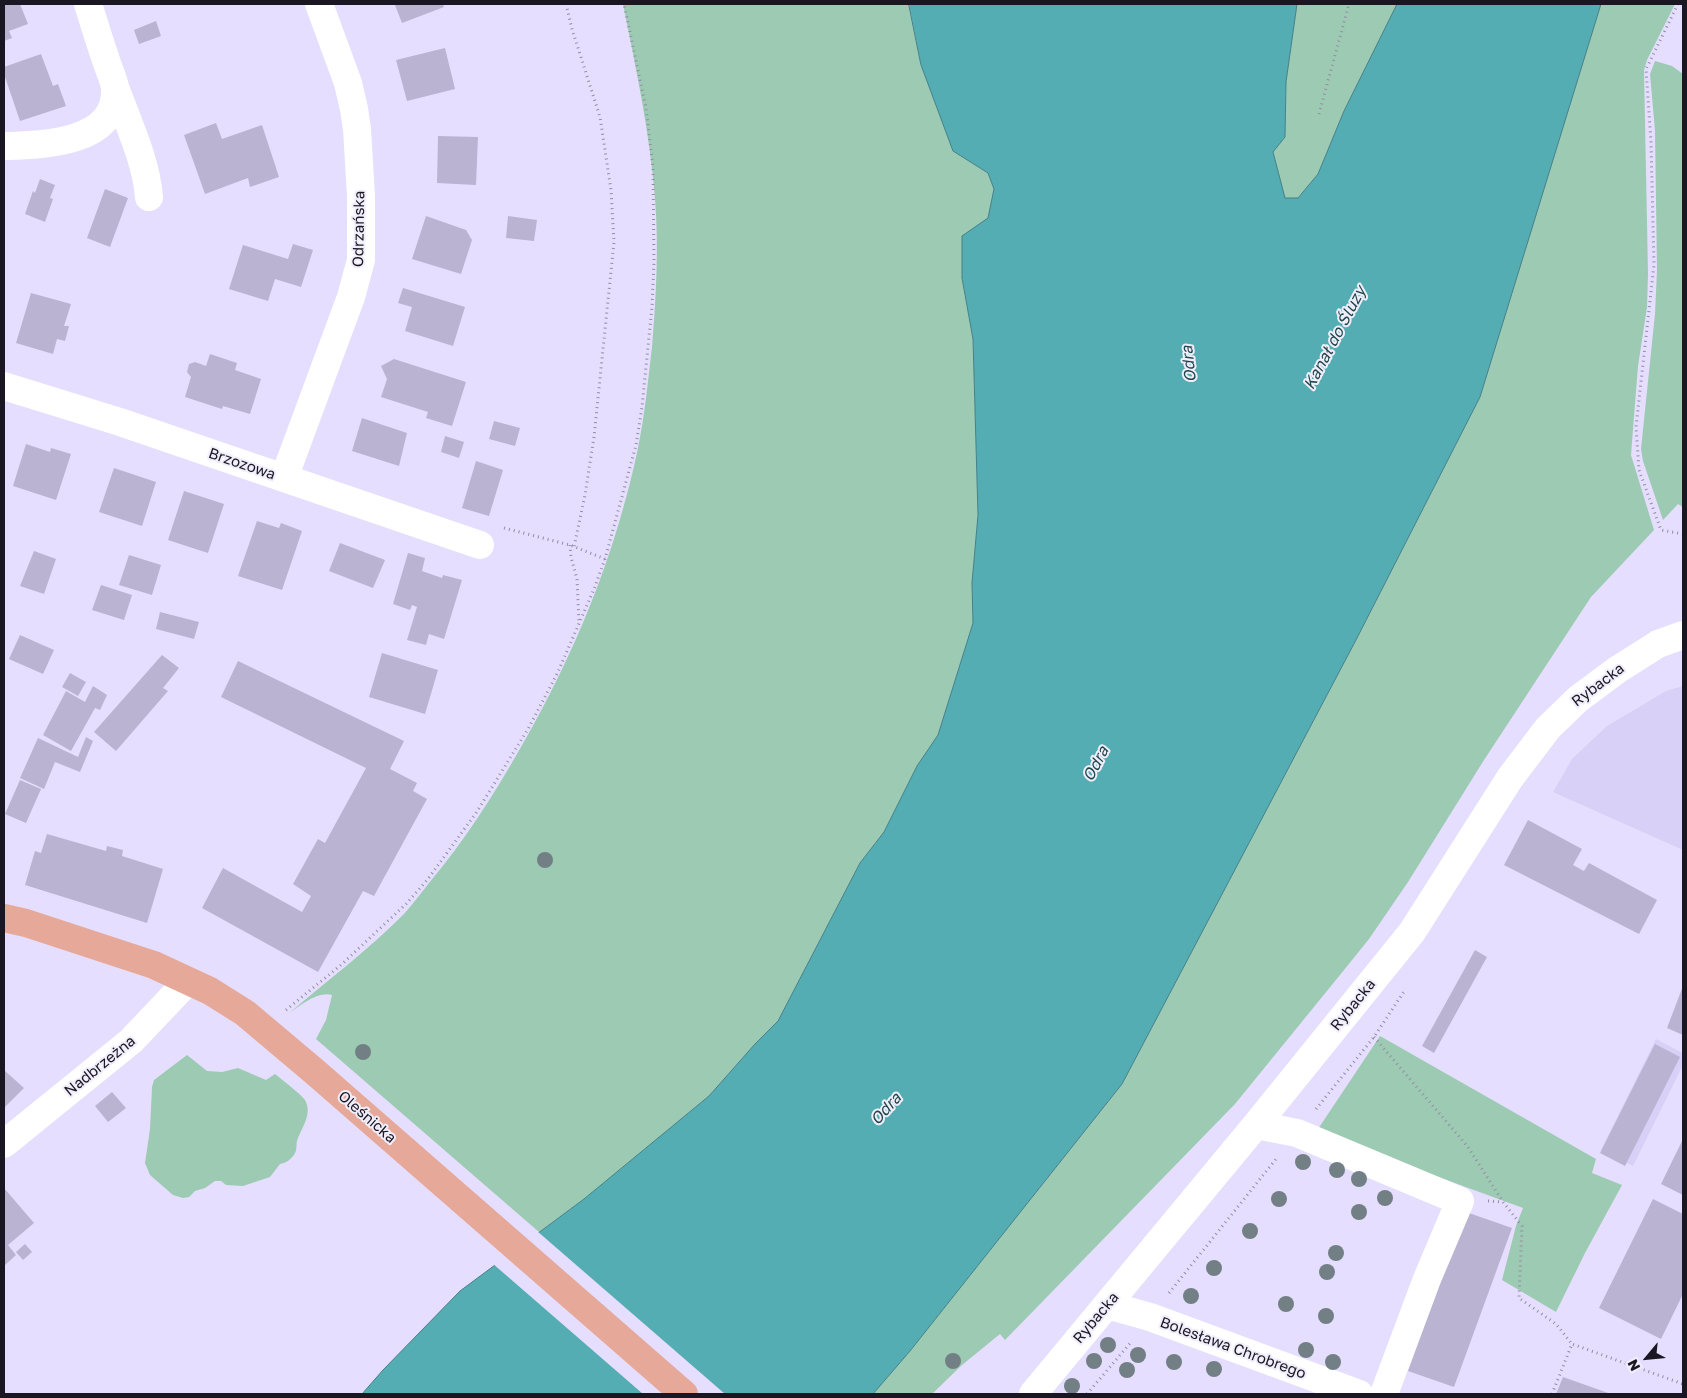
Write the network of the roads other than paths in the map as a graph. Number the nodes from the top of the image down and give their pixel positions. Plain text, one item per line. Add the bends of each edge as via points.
1 (88, 4) edge
2 (319, 4) edge
3 (115, 87) junction
4 (6, 146) dead end
5 (149, 197) dead end
6 (4, 386) edge
7 (284, 478) junction
8 (480, 545) dead end
9 (1683, 635) edge
10 (4, 918) edge
11 (188, 981) junction
12 (1256, 1125) junction
13 (4, 1144) edge
14 (1107, 1305) junction
15 (684, 1394) edge
16 (1033, 1394) edge
17 (1359, 1394) edge
18 (1384, 1394) edge

1 - 3 street
2 - 7 street, Odrzańska via 343,66 354,109 360,179 361,260 351,298
3 - 4 street via 112,110 96,129 62,141 35,146
3 - 5 street via 142,159
6 - 7 street, Brzozowa
7 - 8 street, Brzozowa
9 - 12 street, Rybacka via 1658,644 1624,665 1578,699 1548,728 1510,778 1412,932
10 - 11 main road, Oleśnicka via 154,965
11 - 13 street, Nadbrzeżna via 131,1041
11 - 15 main road, Oleśnicka via 245,1013 298,1057
12 - 14 street, Rybacka
12 - 18 street via 1297,1134 1460,1200
14 - 16 street, Rybacka
14 - 17 street, Bolesława Chrobrego via 1150,1317

